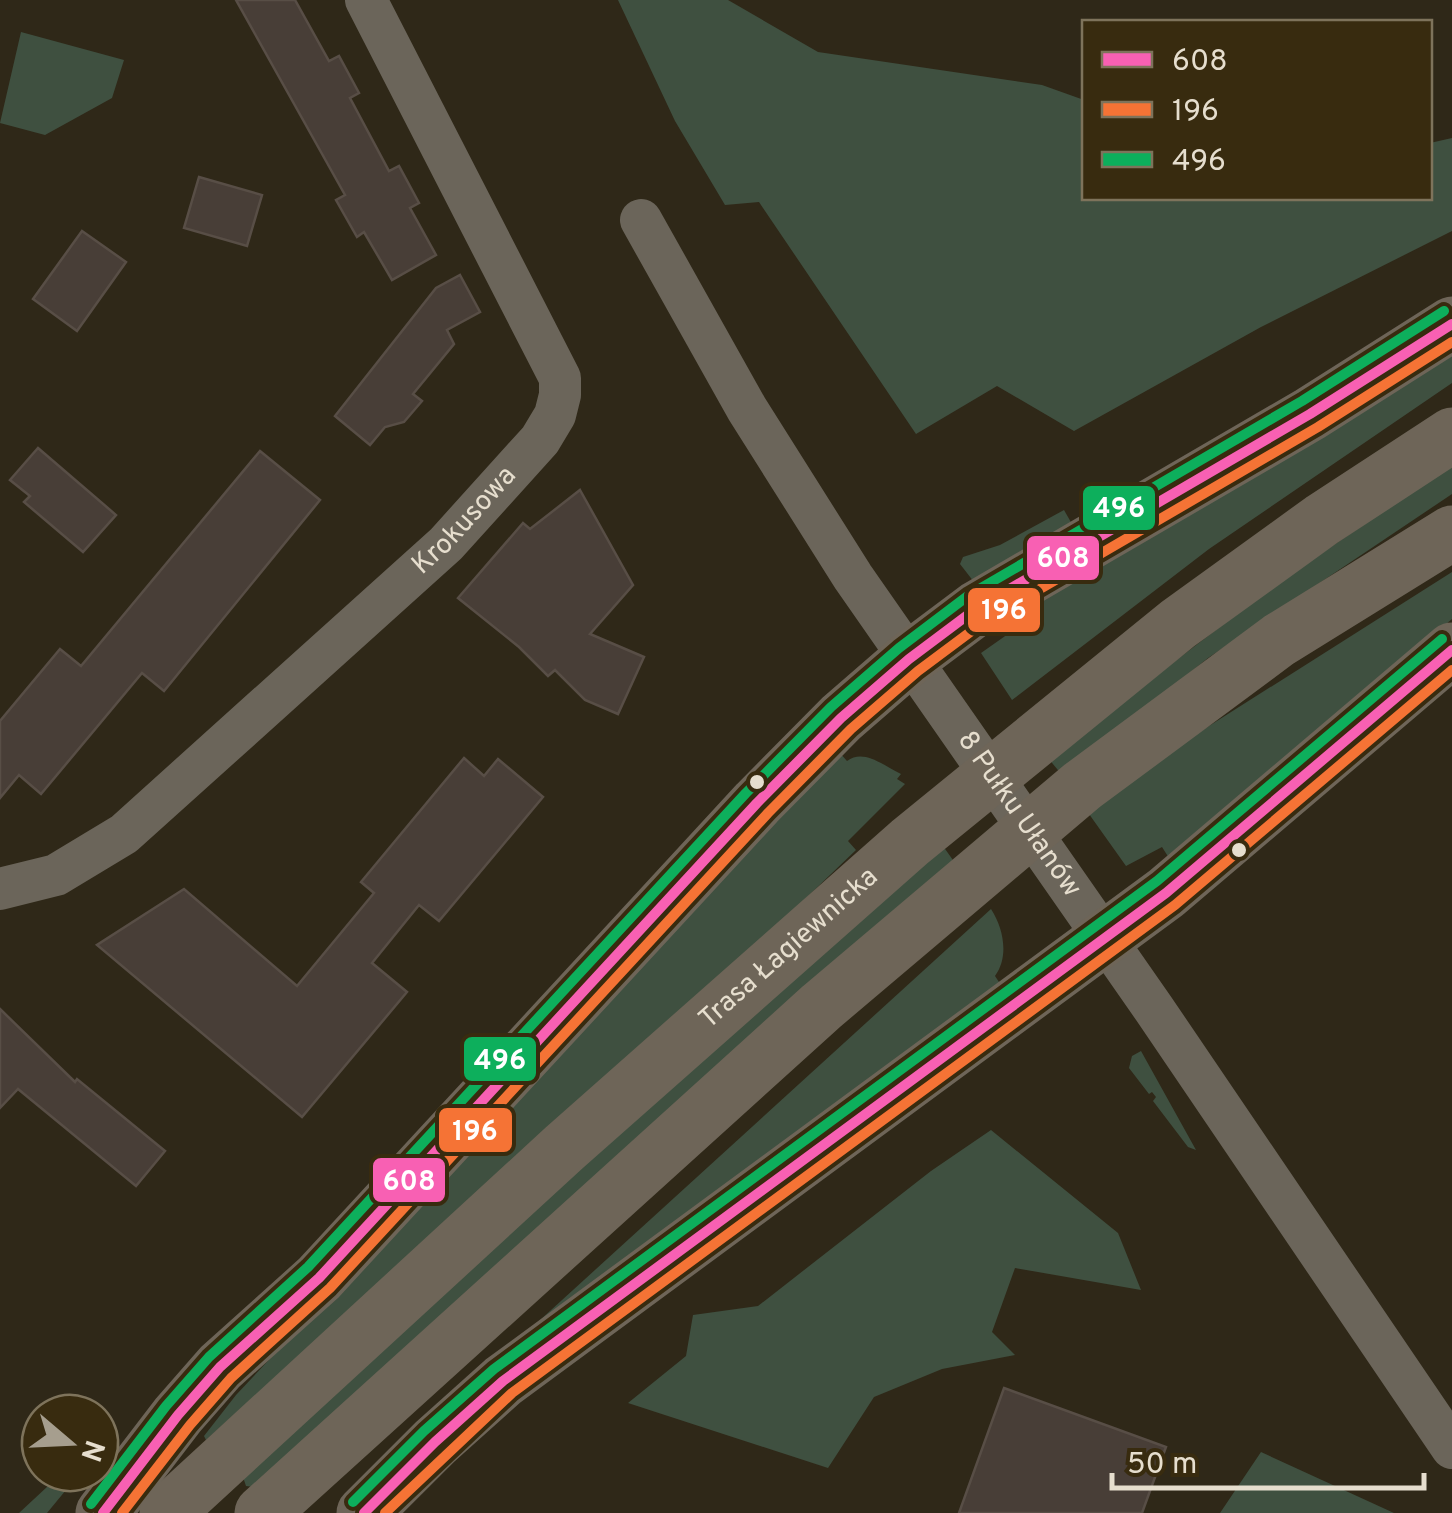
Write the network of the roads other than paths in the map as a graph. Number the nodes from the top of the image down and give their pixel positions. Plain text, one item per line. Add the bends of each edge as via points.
1 (366, 0) edge
2 (641, 220) dead end
3 (1452, 324) edge
4 (1452, 435) edge
5 (1452, 533) edge
6 (1452, 650) edge
7 (909, 659) junction
8 (0, 889) edge
9 (1104, 940) junction
10 (1452, 1448) edge
11 (103, 1513) edge
12 (166, 1513) edge
13 (262, 1513) edge
14 (364, 1513) edge

1 - 8 street, Krokusowa via 560,378 555,415 446,544 124,834 56,875
2 - 7 street, 8 Pułku Ułanów via 747,409
3 - 7 main road via 977,608
4 - 12 main road, Trasa Łagiewnicka via 1178,624 910,842
5 - 13 main road via 1279,640 1082,786 820,1007
6 - 9 main road
7 - 9 street, 8 Pułku Ułanów
7 - 11 main road via 756,803 320,1278 220,1367
9 - 10 street, 8 Pułku Ułanów
9 - 14 main road via 554,1341 434,1442

